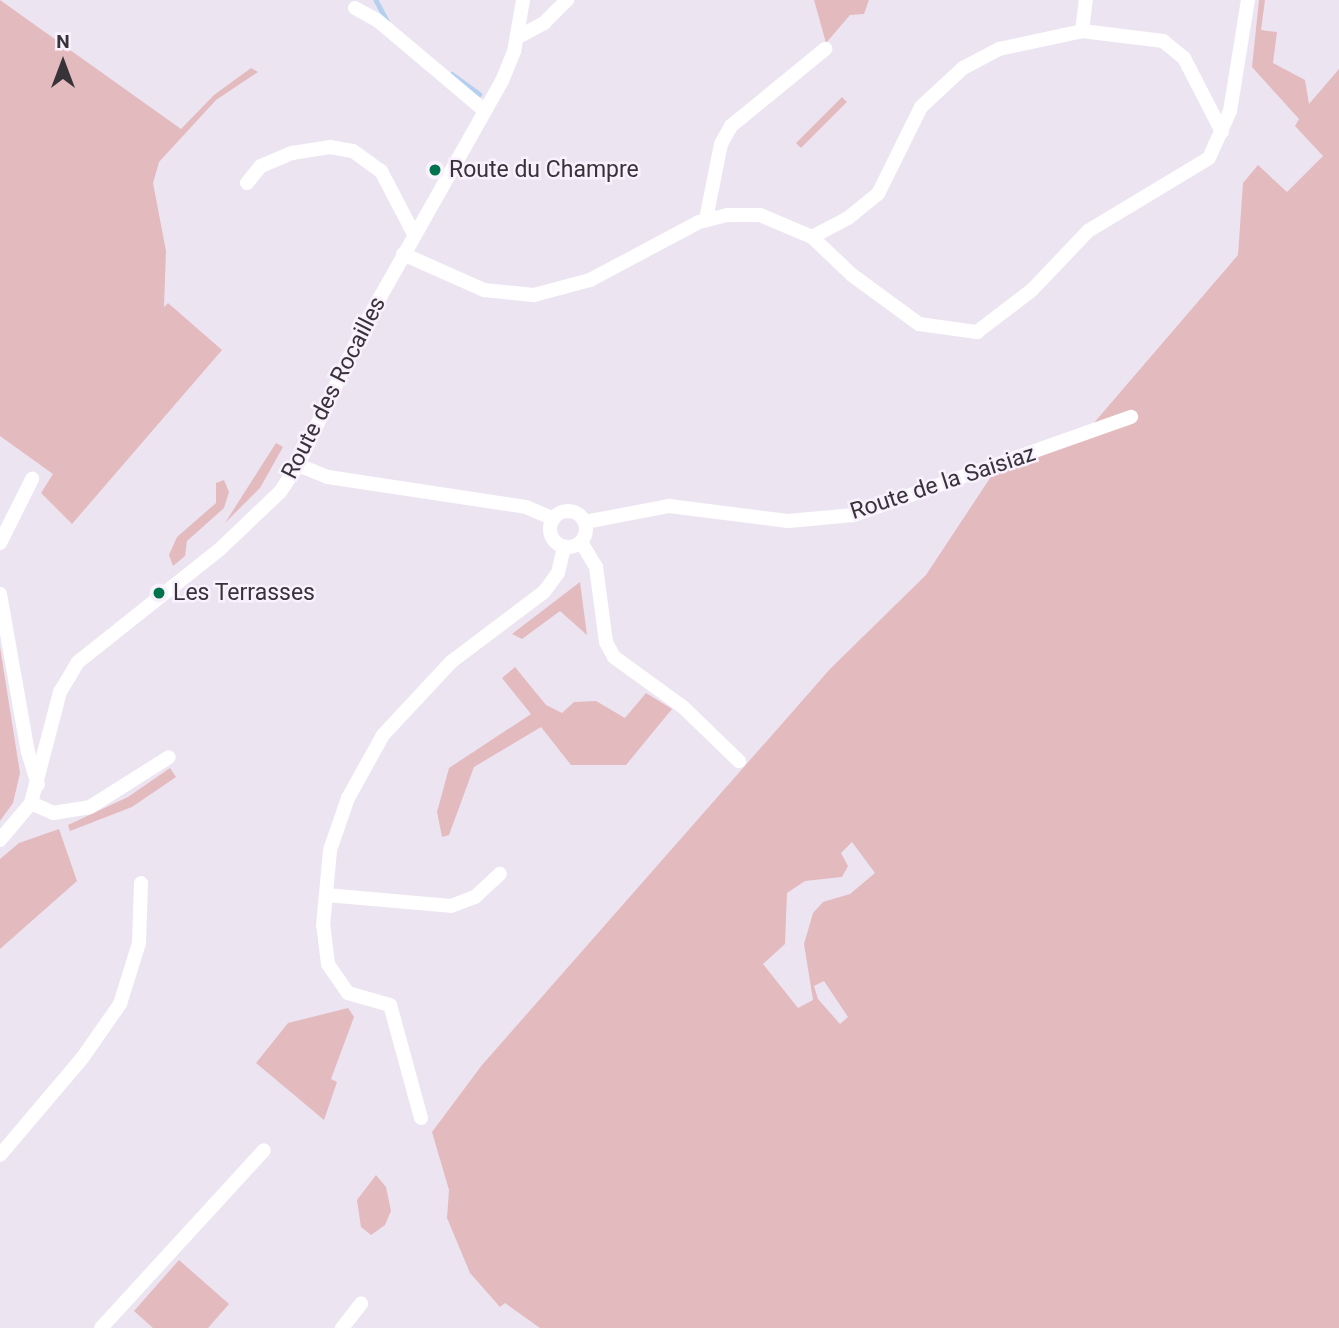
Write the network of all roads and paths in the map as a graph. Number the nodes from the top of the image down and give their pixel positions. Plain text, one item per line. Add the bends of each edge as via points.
1 (523, 0) edge
2 (567, 0) edge
3 (1086, 0) edge
4 (1248, 0) edge
5 (355, 8) dead end
6 (1082, 31) junction
7 (517, 37) junction
8 (825, 49) dead end
9 (485, 111) junction
10 (1222, 132) junction
11 (247, 183) dead end
12 (706, 219) junction
13 (414, 234) junction
14 (812, 237) junction
15 (403, 254) junction
16 (1131, 418) dead end
17 (298, 465) junction
18 (32, 480) dead end
19 (554, 519) junction
20 (585, 522) junction
21 (581, 542) junction
22 (0, 543) edge
23 (564, 547) junction
24 (0, 594) edge
25 (169, 757) dead end
26 (739, 761) dead end
27 (35, 793) junction
28 (0, 840) edge
29 (500, 874) dead end
30 (141, 883) dead end
31 (326, 895) junction
32 (421, 1118) dead end
33 (264, 1150) dead end
34 (0, 1155) edge
35 (361, 1304) dead end
36 (101, 1328) edge
37 (342, 1328) edge

1 - 7 street, Route des Rocailles
2 - 7 street via 544,23
3 - 6 street
4 - 10 street via 1237,75
5 - 9 street via 377,20
6 - 10 street via 1148,37 1174,47 1195,74
6 - 14 street via 999,49 963,68 916,114 893,172 878,194 848,218
7 - 9 street, Route des Rocailles via 509,65
8 - 12 street via 756,101 727,131
9 - 13 street, Route des Rocailles
10 - 14 street via 1199,167 1088,231 1032,290 977,332 932,328 913,321 852,275
11 - 13 street via 261,166 292,153 330,147 353,150 381,172
12 - 14 street via 760,215
12 - 15 street via 590,280 534,295 483,289
13 - 15 street, Route des Rocailles
15 - 17 street, Route des Rocailles
16 - 20 street, Route de la Saisiaz via 965,472 858,514 789,522 669,506
17 - 19 street via 328,477 526,508
17 - 27 street, Route des Rocailles via 281,492 219,550 78,662 60,692
18 - 22 street
19 - 20 street via 571,512
19 - 23 street via 552,536
20 - 21 street
21 - 23 street
21 - 26 street via 596,567 606,642 614,657 683,707
23 - 31 street via 558,573 544,592 451,662 383,735 338,824
24 - 27 street
25 - 27 street via 90,807 53,813
27 - 28 street
29 - 31 street via 475,897 451,906
30 - 34 street via 139,943 120,1004 83,1057
31 - 32 street via 324,945 331,973 355,997 390,1005
33 - 36 street
35 - 37 street

